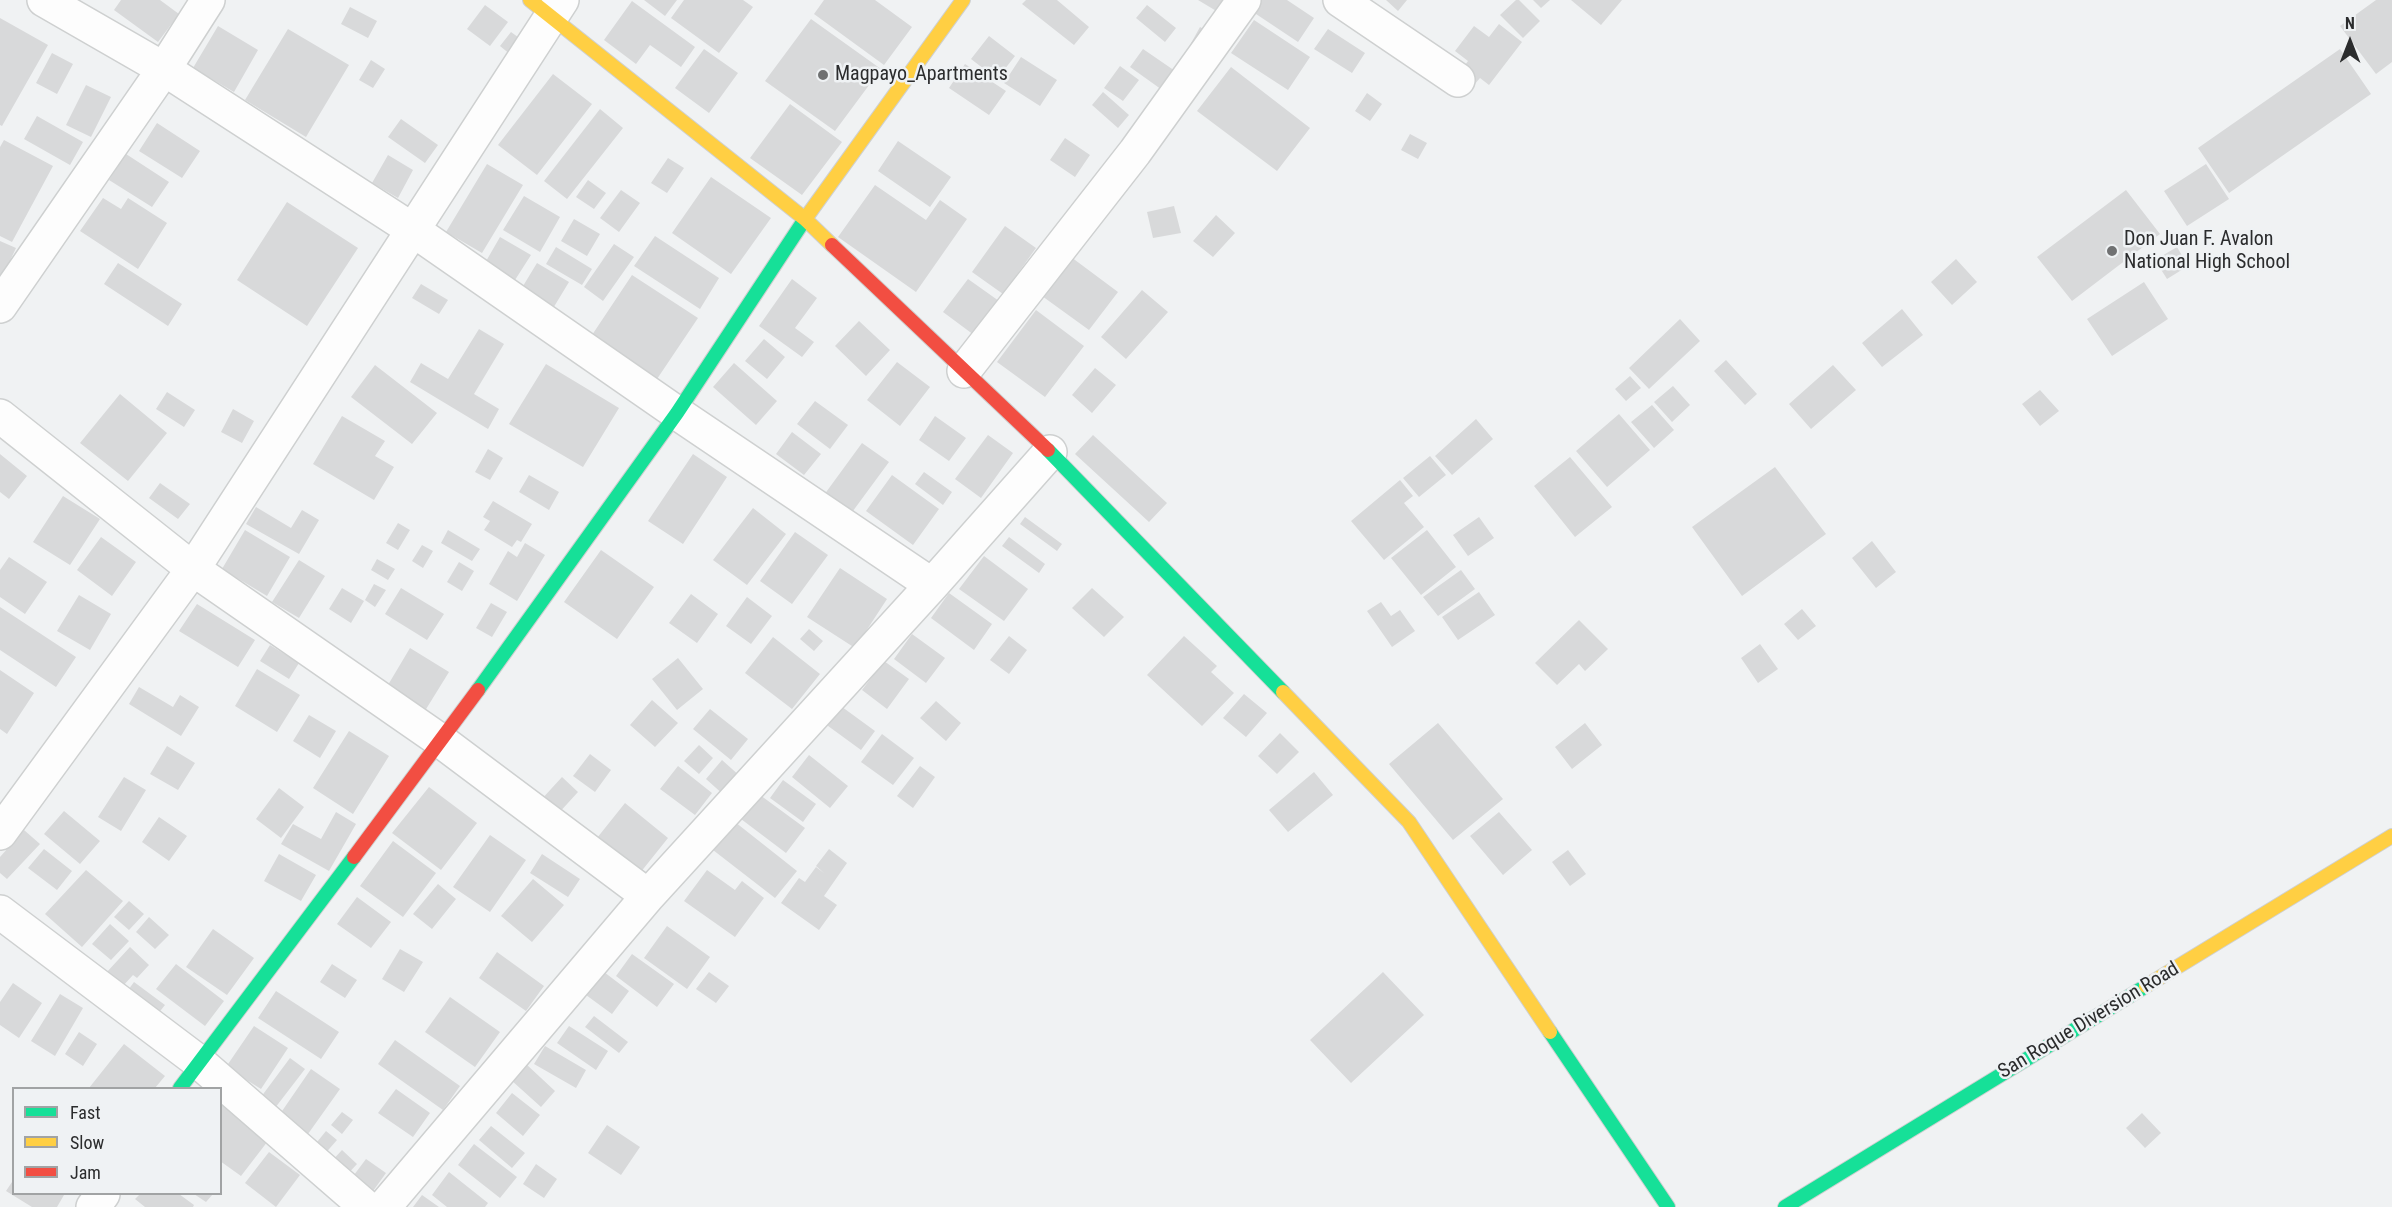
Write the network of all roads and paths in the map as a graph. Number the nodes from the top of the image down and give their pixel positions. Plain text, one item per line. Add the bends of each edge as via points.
1 (44, 0) edge
2 (208, 0) edge
3 (963, 0) edge
4 (1244, 0) edge
5 (1340, 0) edge
6 (547, 6) edge
7 (164, 69) junction
8 (1458, 80) dead end
9 (805, 219) junction
10 (413, 230) junction
11 (0, 306) edge
12 (964, 371) junction
13 (677, 412) junction
14 (0, 416) edge
15 (1050, 452) junction
16 (193, 569) junction
17 (933, 585) junction
18 (441, 741) junction
19 (0, 833) edge
20 (2392, 836) edge
21 (648, 896) junction
22 (0, 912) edge
23 (199, 1062) junction
24 (181, 1087) edge
25 (102, 1195) edge
26 (93, 1207) edge
27 (366, 1207) edge
28 (384, 1207) edge
29 (1668, 1207) edge
30 (1785, 1207) edge

1 - 7 street
2 - 7 street
3 - 9 street
4 - 12 street via 1135,152
5 - 8 street
6 - 9 street
6 - 10 street
7 - 10 street
7 - 11 street
9 - 12 street
9 - 13 street
10 - 13 street
10 - 16 street
12 - 15 street
13 - 17 street
13 - 18 street
14 - 16 street
15 - 17 street
15 - 29 street via 1409,822
16 - 18 street
16 - 19 street
17 - 21 street
18 - 21 street
18 - 23 street
20 - 30 street, San Roque Diversion Road
21 - 28 street
22 - 23 street
23 - 24 street
23 - 27 street
25 - 26 street

